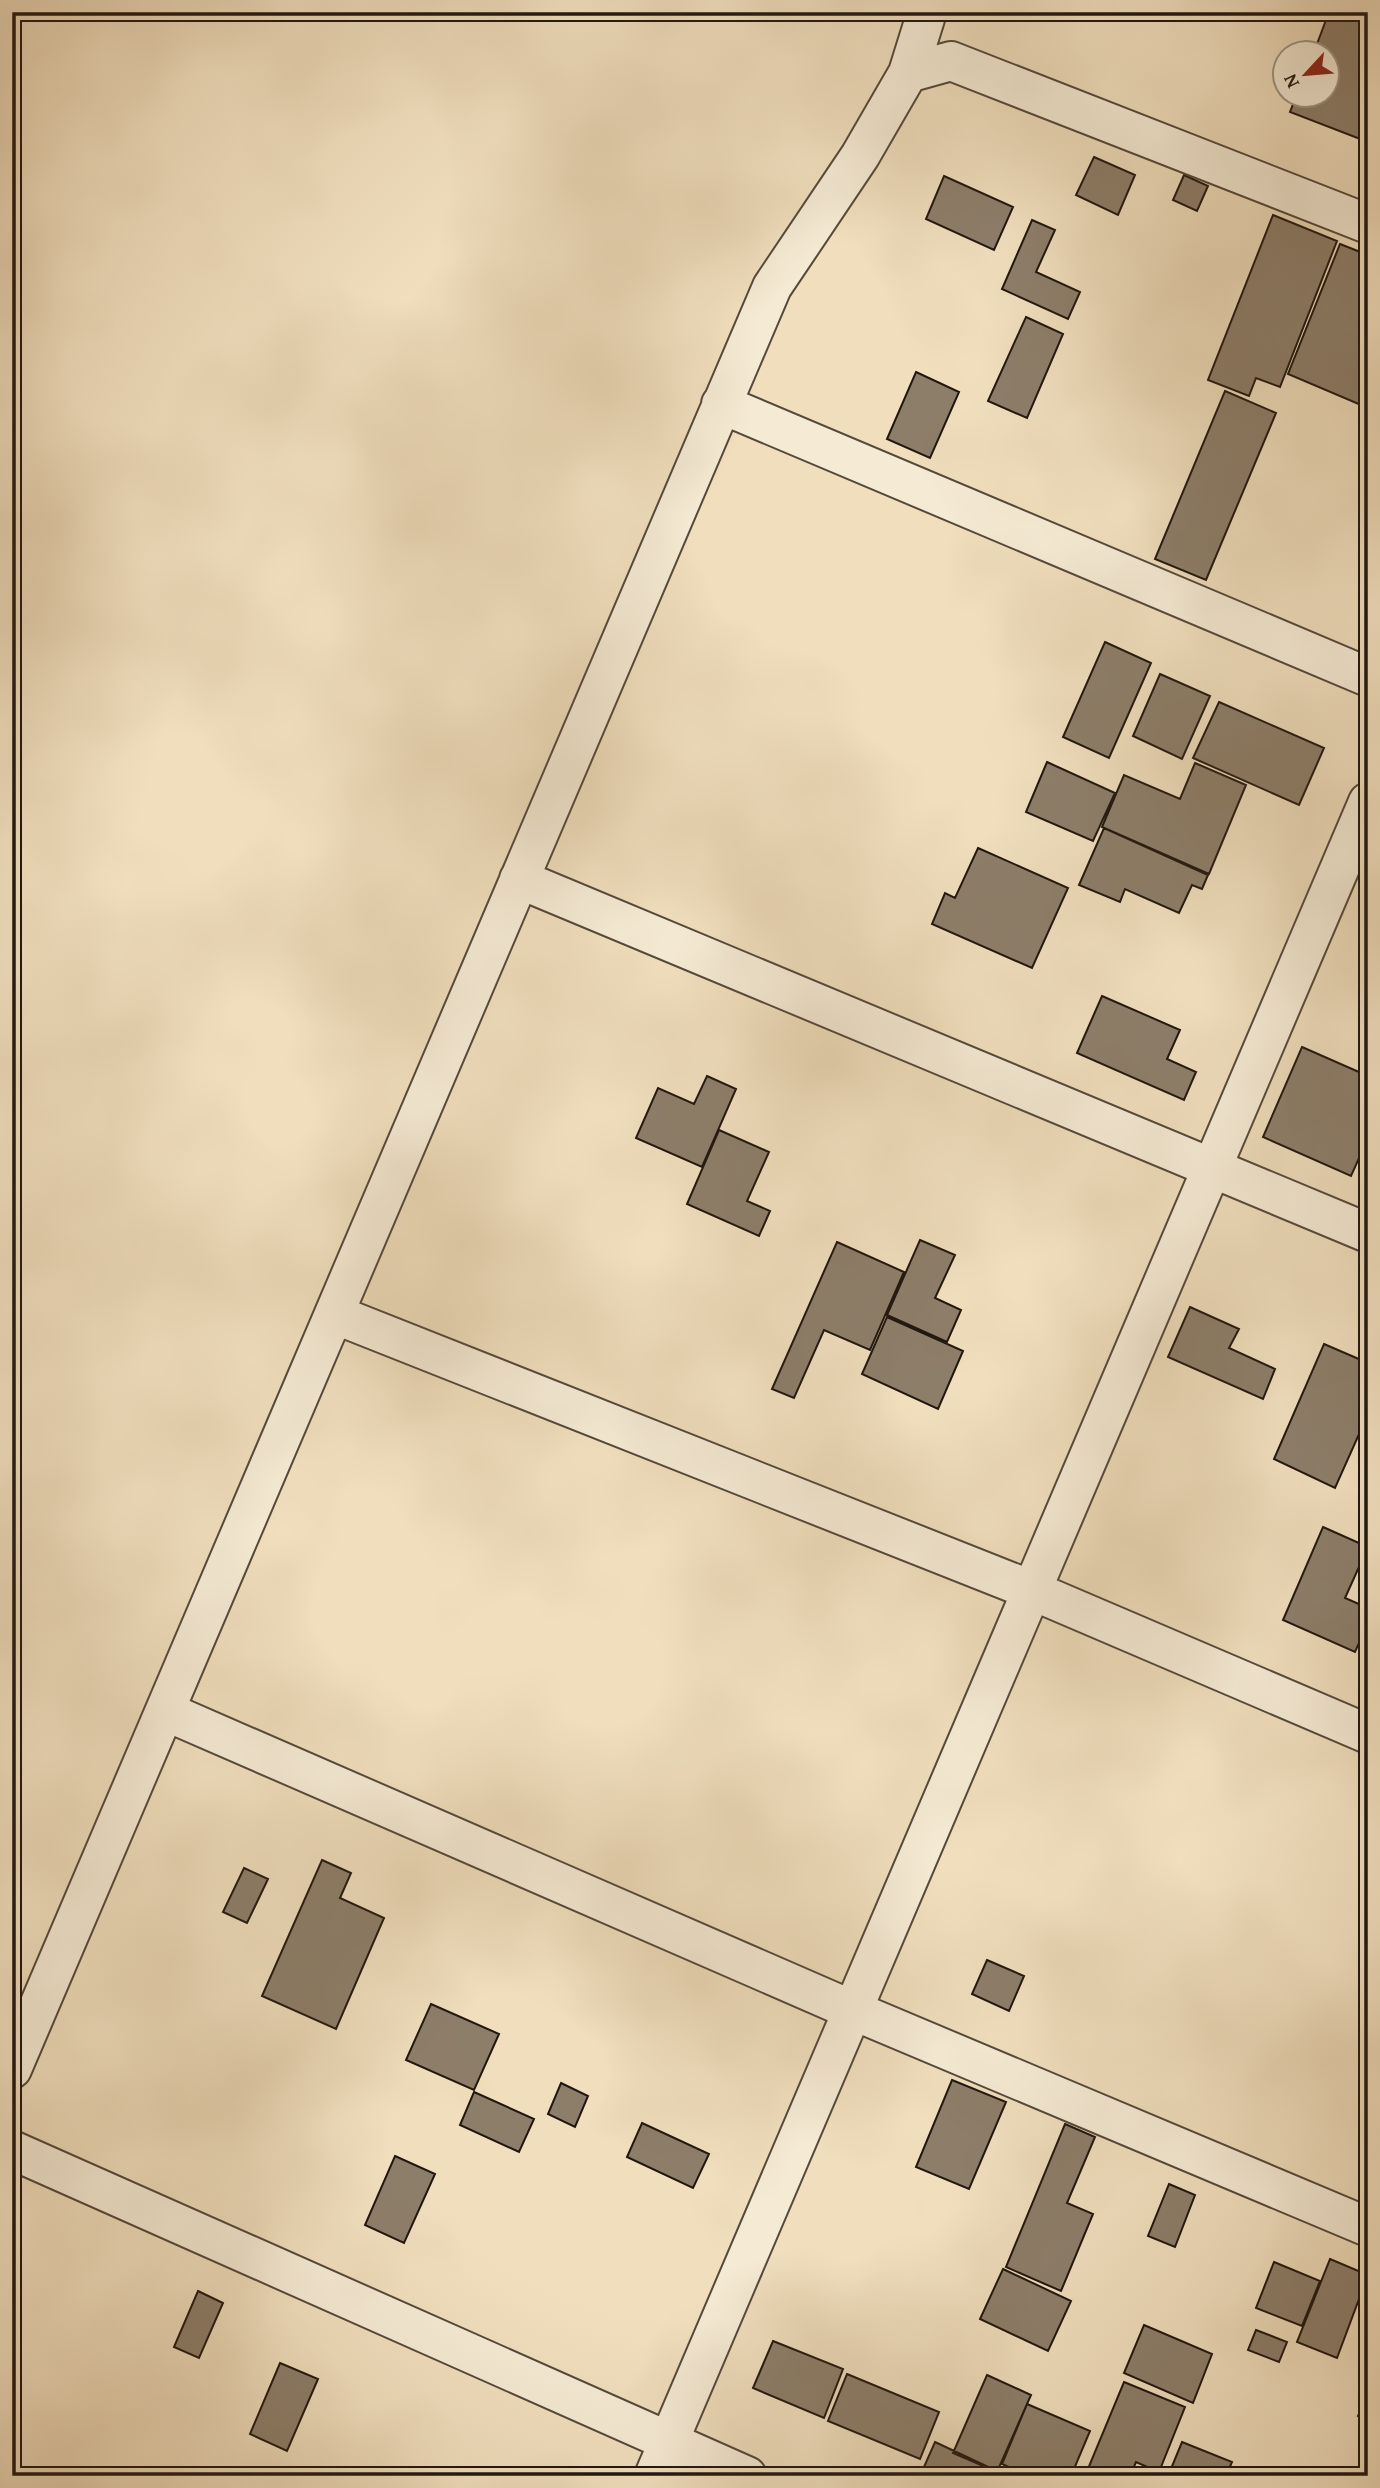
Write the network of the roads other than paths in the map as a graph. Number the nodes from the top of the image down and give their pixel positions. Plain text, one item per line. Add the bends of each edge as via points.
1 (927, 12) edge
2 (908, 73) junction
3 (1368, 224) edge
4 (722, 404) junction
5 (1368, 677) edge
6 (1368, 802) edge
7 (519, 879) junction
8 (1212, 1166) junction
9 (1368, 1233) edge
10 (334, 1314) junction
11 (1031, 1590) junction
12 (165, 1711) junction
13 (1368, 1734) edge
14 (852, 2010) junction
15 (12, 2069) edge
16 (12, 2150) edge
17 (1368, 2227) edge
18 (661, 2459) edge
19 (747, 2476) edge

1 - 2 street
2 - 3 street via 951,61
2 - 4 street via 860,156 772,287
4 - 5 street
4 - 7 street
6 - 8 street
7 - 8 street
7 - 10 street
8 - 9 street
8 - 11 street
10 - 11 street
10 - 12 street
11 - 13 street
11 - 14 street
12 - 14 street
12 - 15 street
14 - 17 street
14 - 18 street
16 - 18 street
18 - 19 street

